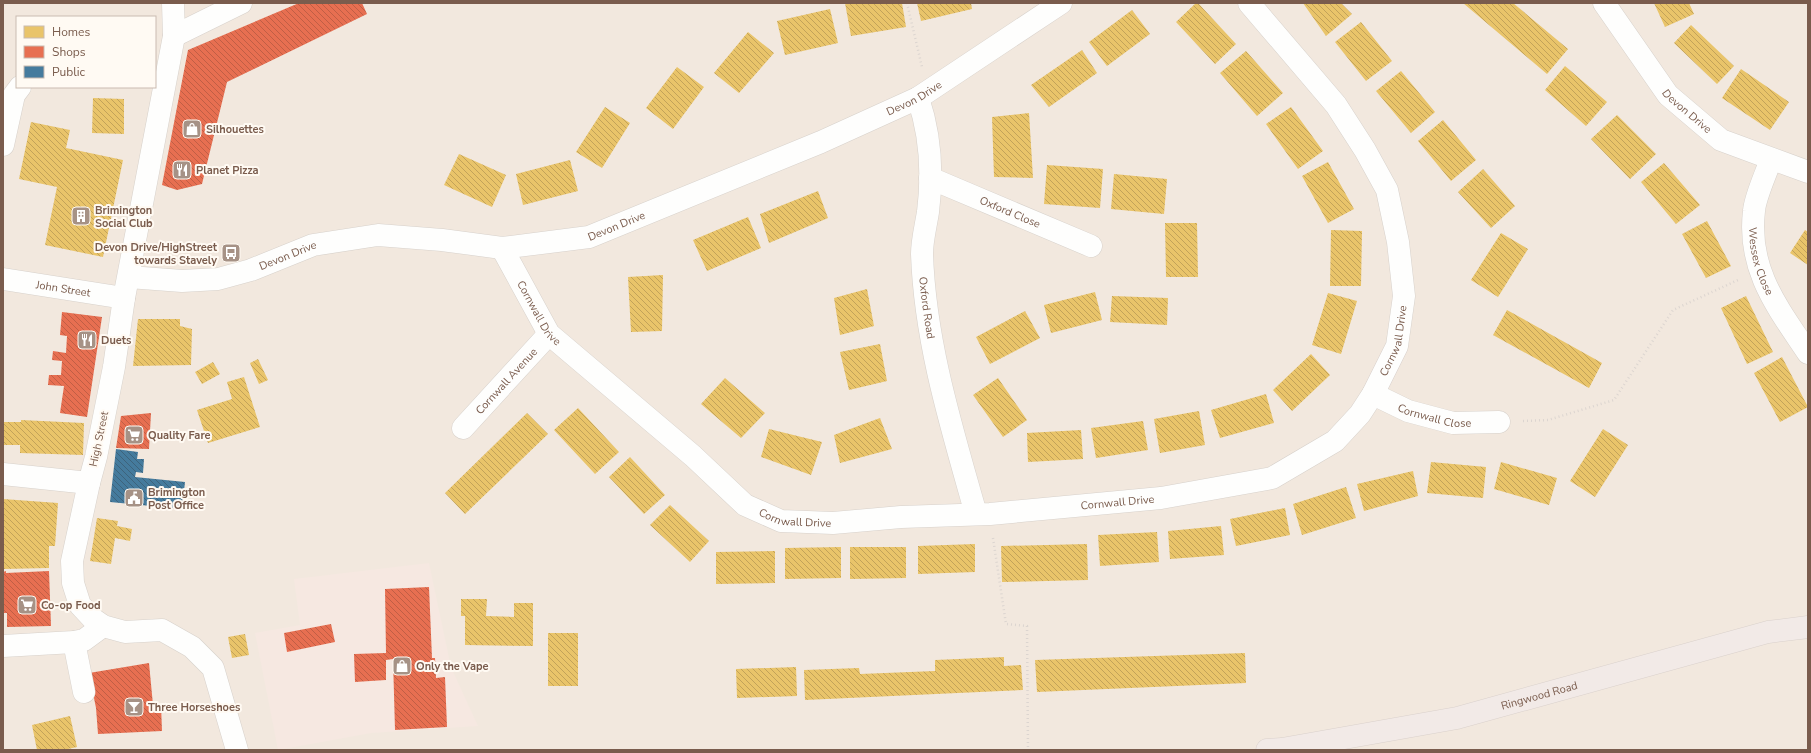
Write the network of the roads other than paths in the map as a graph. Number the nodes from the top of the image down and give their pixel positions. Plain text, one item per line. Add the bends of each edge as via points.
1 (172, 3) edge
2 (241, 3) edge
3 (1061, 3) edge
4 (1249, 3) edge
5 (1604, 3) edge
6 (166, 49) edge
7 (19, 88) edge
8 (923, 95) junction
9 (3, 145) edge
10 (1771, 159) junction
11 (1808, 172) edge
12 (930, 178) junction
13 (1091, 246) dead end
14 (502, 248) junction
15 (129, 277) junction
16 (3, 279) edge
17 (124, 298) junction
18 (549, 334) junction
19 (1808, 353) edge
20 (1374, 394) junction
21 (1499, 422) road end
22 (463, 428) dead end
23 (3, 474) edge
24 (89, 483) junction
25 (983, 514) junction
26 (103, 626) junction
27 (1808, 627) edge
28 (74, 642) junction
29 (3, 646) edge
30 (84, 692) dead end
31 (237, 750) edge
32 (1278, 750) edge

1 - 6 street, High Street
2 - 6 street
3 - 8 street, Devon Drive
4 - 20 street, Cornwall Drive via 1336,105 1366,150 1387,190 1398,242 1404,296 1397,346
5 - 10 street, Devon Drive via 1668,95 1721,140
6 - 15 street, High Street
7 - 9 street via 14,95
8 - 12 street, Oxford Road via 931,156
8 - 14 street, Devon Drive via 821,142 589,237
10 - 11 street, Devon Drive
10 - 19 street, Wessex Close via 1754,210 1754,236 1759,271 1776,306
12 - 13 street, Oxford Close
12 - 25 street, Oxford Road via 922,252 930,334 948,416
14 - 15 street, Devon Drive via 378,235 313,244 251,270 218,279 182,281
14 - 18 street, Cornwall Drive
15 - 17 street, High Street
16 - 17 street, John Street
17 - 24 street, High Street via 114,367
18 - 22 street, Cornwall Avenue
18 - 25 street, Cornwall Drive via 693,456 745,504 781,521 833,523
20 - 21 street, Cornwall Close via 1408,411 1453,423
20 - 25 street, Cornwall Drive via 1335,441 1272,478 1161,498
23 - 24 street
24 - 26 street, High Street via 72,561 73,584 80,604
26 - 28 street via 84,640
26 - 31 street, High Street via 125,632 162,630 192,647 212,668
27 - 32 highway, Ringwood Road via 1768,632 1457,718
28 - 29 street
28 - 30 street

